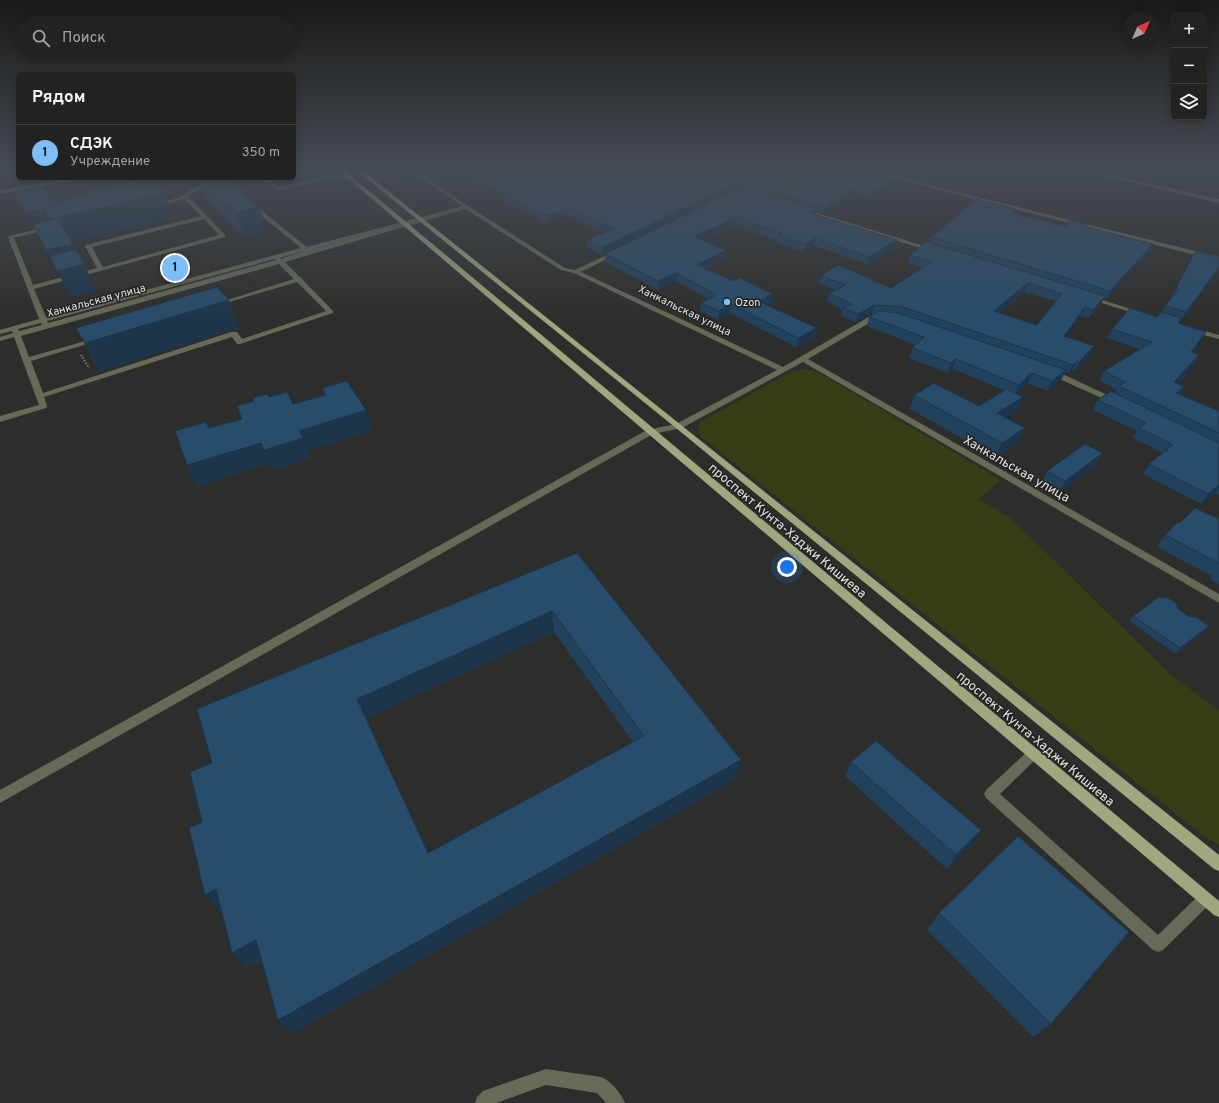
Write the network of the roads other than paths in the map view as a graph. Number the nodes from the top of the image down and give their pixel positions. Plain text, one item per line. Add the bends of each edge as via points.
1 (187, 221) edge
2 (209, 221) edge
3 (271, 221) edge
4 (404, 221) edge
5 (416, 221) edge
6 (424, 221) edge
7 (487, 221) edge
8 (840, 221) edge
9 (1069, 221) edge
10 (407, 224) junction
11 (57, 227) edge
12 (625, 249) edge
13 (307, 251) junction
14 (939, 252) edge
15 (278, 259) junction
16 (1219, 259) edge
17 (101, 269) junction
18 (576, 272) junction
19 (300, 279) junction
20 (31, 288) junction
21 (1083, 296) edge
22 (206, 307) edge
23 (1151, 317) edge
24 (890, 318) edge
25 (44, 323) junction
26 (1181, 326) edge
27 (16, 331) junction
28 (0, 332) edge
29 (107, 336) edge
30 (1219, 337) edge
31 (0, 339) edge
32 (803, 359) junction
33 (27, 360) junction
34 (1042, 369) edge
35 (783, 370) junction
36 (40, 396) junction
37 (1120, 404) edge
38 (0, 419) edge
39 (679, 426) junction
40 (650, 432) junction
41 (1219, 599) edge
42 (1033, 754) junction
43 (0, 797) edge
44 (1219, 864) edge
45 (1205, 899) junction
46 (1219, 910) edge
47 (484, 1103) edge
48 (617, 1103) edge

1 - 17 street via 88,246
2 - 17 street via 223,236
3 - 13 street
4 - 10 main road, проспект Кунта-Хаджи Кишиева
5 - 10 street, Ханкальская улица
6 - 39 main road, проспект Кунта-Хаджи Кишиева
7 - 18 street, Ханкальская улица via 553,264
8 - 14 street
9 - 16 street
10 - 13 street, Ханкальская улица
10 - 40 main road, проспект Кунта-Хаджи Кишиева
11 - 20 street via 11,237
12 - 18 street
13 - 15 street, Ханкальская улица
15 - 19 street
15 - 25 street, Ханкальская улица
17 - 20 street
18 - 35 street, Ханкальская улица
19 - 22 street
19 - 36 street via 331,312 240,342 234,334
20 - 25 street
21 - 23 street
24 - 32 street via 875,317
25 - 27 street, Ханкальская улица
26 - 30 street
27 - 28 street, Ханкальская улица
27 - 31 street, Ханкальская улица
27 - 33 street
29 - 33 street
32 - 35 street
32 - 41 street, Ханкальская улица
33 - 36 street
34 - 37 street via 1064,376
35 - 39 street
36 - 38 street via 43,406
39 - 40 street
39 - 44 main road, проспект Кунта-Хаджи Кишиева
40 - 42 main road, проспект Кунта-Хаджи Кишиева
40 - 43 street
42 - 45 main road, проспект Кунта-Хаджи Кишиева
42 - 45 street via 991,794 1158,945
45 - 46 main road, проспект Кунта-Хаджи Кишиева
47 - 48 street via 489,1097 546,1077 601,1085

